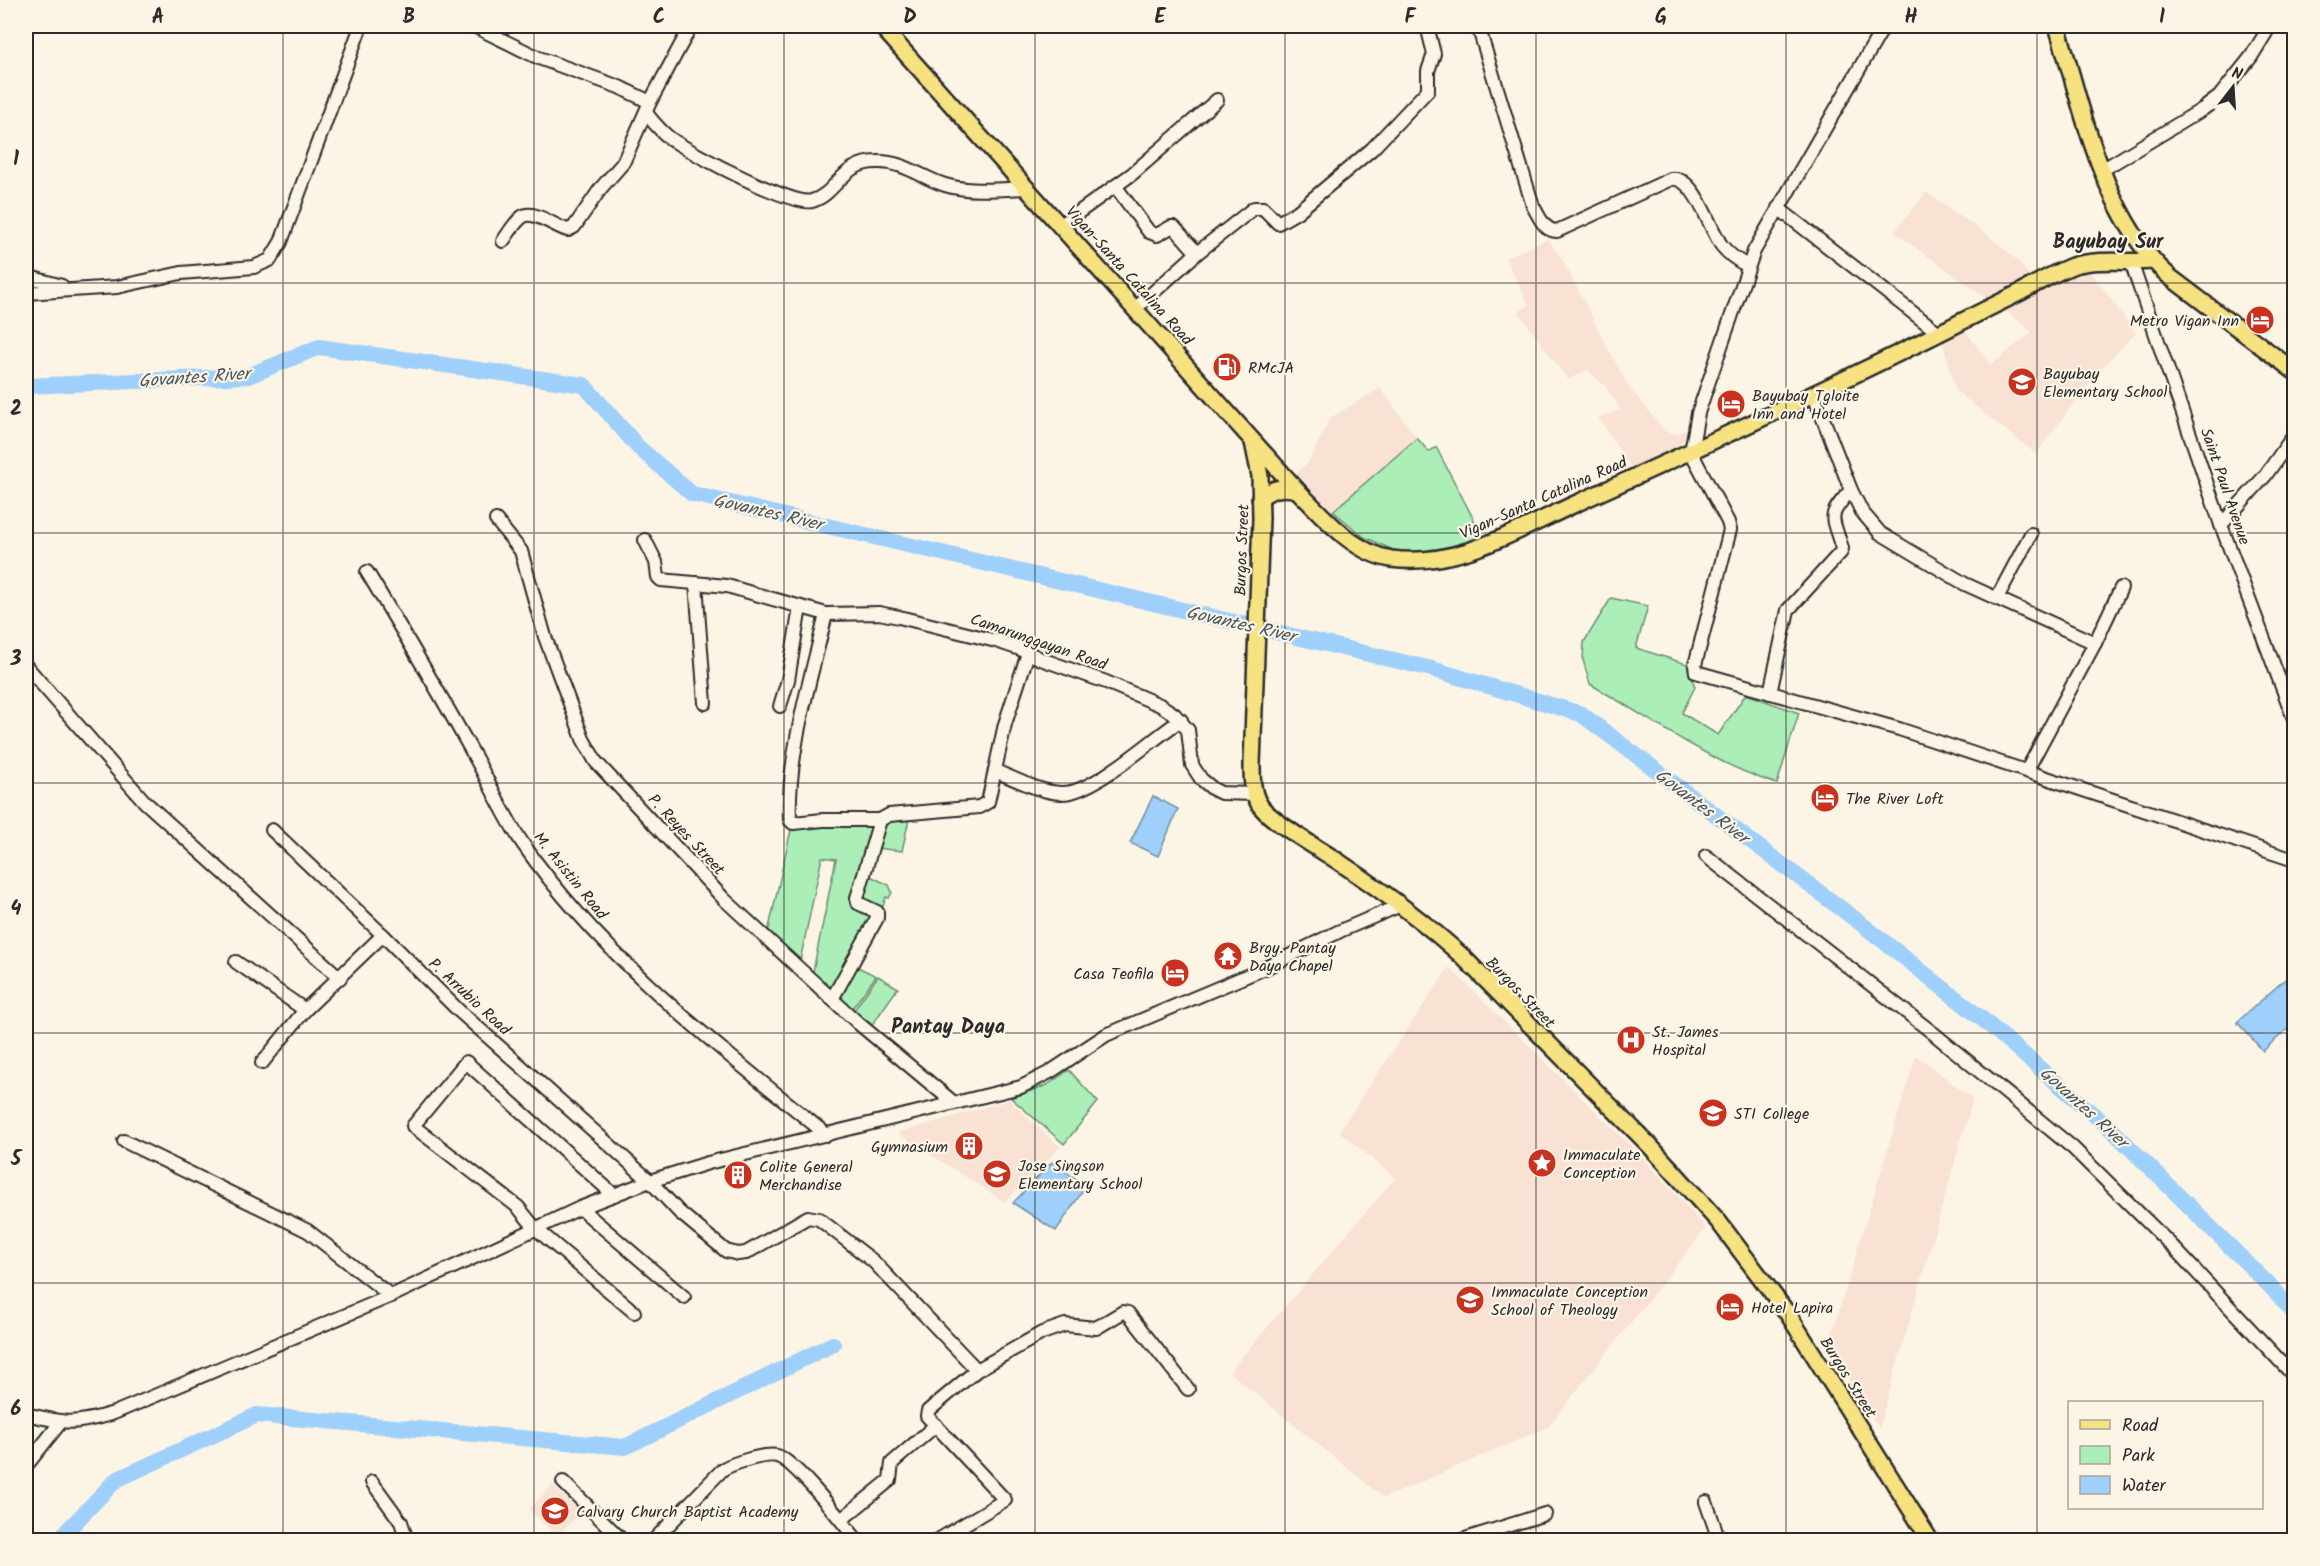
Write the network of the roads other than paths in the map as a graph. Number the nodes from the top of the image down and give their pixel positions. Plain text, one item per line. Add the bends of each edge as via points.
1 (361, 26) edge
2 (474, 26) edge
3 (691, 26) edge
4 (881, 26) edge
5 (1427, 26) edge
6 (1478, 26) edge
7 (1884, 26) edge
8 (2057, 26) edge
9 (2270, 26) edge
10 (1217, 100) dead end
11 (648, 108) junction
12 (2102, 170) junction
13 (1116, 187) junction
14 (1027, 188) junction
15 (1778, 208) junction
16 (1061, 225) junction
17 (503, 241) dead end
18 (1197, 253) junction
19 (2152, 261) junction
20 (2131, 262) junction
21 (1748, 266) junction
22 (26, 276) edge
23 (71, 289) junction
24 (26, 293) edge
25 (1136, 308) junction
26 (1939, 333) junction
27 (2295, 371) edge
28 (1813, 393) junction
29 (2295, 435) edge
30 (1253, 442) junction
31 (1691, 452) junction
32 (1297, 490) junction
33 (1851, 490) junction
34 (1260, 498) junction
35 (496, 520) dead end
36 (2221, 525) junction
37 (2031, 534) dead end
38 (645, 540) dead end
39 (367, 572) dead end
40 (696, 583) junction
41 (2121, 588) dead end
42 (1997, 598) junction
43 (800, 607) junction
44 (826, 614) junction
45 (2095, 643) junction
46 (1028, 653) junction
47 (26, 666) edge
48 (1770, 693) junction
49 (705, 704) dead end
50 (780, 706) dead end
51 (2295, 719) edge
52 (1180, 720) junction
53 (2027, 770) junction
54 (995, 771) junction
55 (1254, 794) junction
56 (880, 820) junction
57 (273, 830) dead end
58 (1706, 856) dead end
59 (2295, 860) edge
60 (1401, 905) junction
61 (383, 935) junction
62 (236, 962) dead end
63 (340, 978) junction
64 (832, 999) junction
65 (305, 1010) junction
66 (262, 1063) dead end
67 (954, 1103) junction
68 (827, 1135) junction
69 (124, 1141) dead end
70 (650, 1181) junction
71 (614, 1195) junction
72 (580, 1208) junction
73 (536, 1228) junction
74 (391, 1296) junction
75 (684, 1297) dead end
76 (634, 1312) dead end
77 (977, 1370) junction
78 (2295, 1376) edge
79 (1188, 1389) dead end
80 (26, 1414) edge
81 (60, 1423) junction
82 (936, 1425) junction
83 (26, 1466) edge
84 (372, 1482) dead end
85 (563, 1482) dead end
86 (1706, 1502) dead end
87 (1545, 1514) dead end
88 (841, 1520) junction
89 (406, 1540) edge
90 (622, 1540) edge
91 (654, 1540) edge
92 (857, 1540) edge
93 (938, 1540) edge
94 (1462, 1540) edge
95 (1722, 1540) edge
96 (1930, 1540) edge

1 - 23 street via 281,242 270,260 254,267 181,273 117,287
2 - 11 street via 539,58 618,87
3 - 11 street
4 - 14 main road, Vigan-Santa Catalina Road
5 - 18 street via 1434,54 1428,71 1428,90 1372,149 1282,222 1273,220 1263,208 1254,208
6 - 21 street via 1533,206 1545,226 1557,231 1676,178 1686,182 1695,194 1721,245
7 - 15 street
8 - 12 main road
9 - 12 street via 2219,97
10 - 13 street
11 - 14 street via 655,124 672,140 797,201 817,199 849,170 876,162 902,166 953,187
11 - 17 street via 623,163 572,229 561,229 528,214
12 - 19 main road via 2131,231
13 - 16 street
13 - 18 street via 1149,232 1157,235 1174,228
14 - 16 main road, Vigan-Santa Catalina Road
15 - 21 street
15 - 26 street
16 - 25 main road, Vigan-Santa Catalina Road
18 - 25 street
19 - 20 main road, Vigan-Santa Catalina Road
19 - 27 main road
20 - 26 main road, Vigan-Santa Catalina Road via 2073,266
20 - 36 street, Saint Paul Avenue
21 - 31 street via 1698,413
22 - 23 street
23 - 24 street
25 - 30 main road, Vigan-Santa Catalina Road
26 - 28 main road, Vigan-Santa Catalina Road
28 - 31 main road, Vigan-Santa Catalina Road
28 - 33 street
29 - 36 street
30 - 32 main road, Vigan-Santa Catalina Road
30 - 34 main road, Burgos Street
31 - 32 main road, Vigan-Santa Catalina Road via 1485,546 1444,558 1389,558 1367,549 1333,526
31 - 48 street via 1730,530 1695,670
32 - 34 main road via 1278,488
33 - 42 street via 1880,534 1965,584
33 - 48 street via 1832,518 1841,552 1788,610
34 - 55 main road, Burgos Street
35 - 64 street, P. Reyes Street via 521,551 545,637 591,756 724,899
36 - 51 street, Saint Paul Avenue
37 - 42 street
38 - 40 street, Camarunggayan Road via 660,580
39 - 68 street, M. Asistin Road via 507,818 577,912 661,996
40 - 43 street, Camarunggayan Road via 727,586
40 - 49 street
41 - 45 street
42 - 45 street
43 - 44 street, Camarunggayan Road
43 - 50 street
44 - 46 street, Camarunggayan Road via 879,613 996,641
44 - 56 street via 804,703 790,820
45 - 53 street
46 - 52 street, Camarunggayan Road via 1146,698
46 - 54 street via 1005,724
47 - 63 street via 145,802
48 - 53 street
52 - 54 street via 1079,791 1057,793
52 - 55 street via 1190,736 1192,765 1201,779 1221,793
53 - 59 street
54 - 56 street via 990,799 983,806 889,815
55 - 60 main road, Burgos Street via 1269,816
56 - 64 street via 857,898 858,903 877,912 877,918
57 - 61 street, P. Arrubio Road
58 - 78 street via 2073,1148
60 - 67 street via 1106,1035 1035,1081
60 - 96 main road, Burgos Street via 1463,957 1651,1147 1718,1221 1788,1314
61 - 63 street
61 - 70 street, P. Arrubio Road via 459,1010
62 - 65 street
63 - 65 street
64 - 67 street, P. Reyes Street
65 - 66 street
67 - 68 street
68 - 70 street
69 - 74 street via 308,1231
70 - 71 street
70 - 77 street, P. Arrubio Road via 679,1212 732,1253 746,1253 808,1217 819,1219 873,1261
71 - 72 street
71 - 73 street via 466,1062 413,1126 510,1200
72 - 73 street
72 - 75 street
73 - 74 street
73 - 76 street
74 - 81 street via 114,1413 85,1422
77 - 79 street via 1042,1333 1065,1325 1096,1328 1123,1312
77 - 82 street via 928,1411 927,1416
80 - 81 street
81 - 83 street
82 - 88 street via 892,1463 890,1480
82 - 93 street via 1005,1500
84 - 89 street via 401,1522
85 - 90 street
86 - 95 street
87 - 94 street
88 - 91 street via 783,1459 773,1455 723,1469
88 - 92 street

